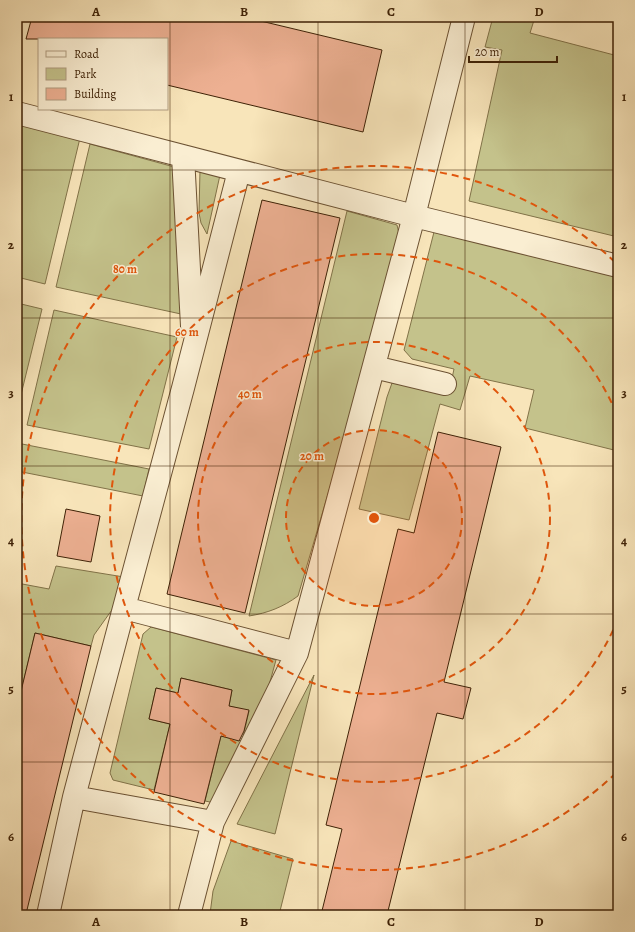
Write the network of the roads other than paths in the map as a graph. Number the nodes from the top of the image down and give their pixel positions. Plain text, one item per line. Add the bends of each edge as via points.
1 (464, 17) edge
2 (17, 113) edge
3 (183, 156) junction
4 (239, 171) junction
5 (414, 216) junction
6 (618, 266) edge
7 (194, 347) junction
8 (374, 367) junction
9 (445, 384) dead end
10 (124, 608) junction
11 (297, 653) junction
12 (74, 797) junction
13 (213, 822) junction
14 (48, 915) edge
15 (189, 915) edge

1 - 5 lane
2 - 3 lane
3 - 4 lane
3 - 7 lane
4 - 5 lane
4 - 7 lane
5 - 6 lane
5 - 8 lane
7 - 10 lane
8 - 9 lane
8 - 11 lane
10 - 11 lane
10 - 12 lane
11 - 13 lane
12 - 13 lane
12 - 14 lane
13 - 15 lane

